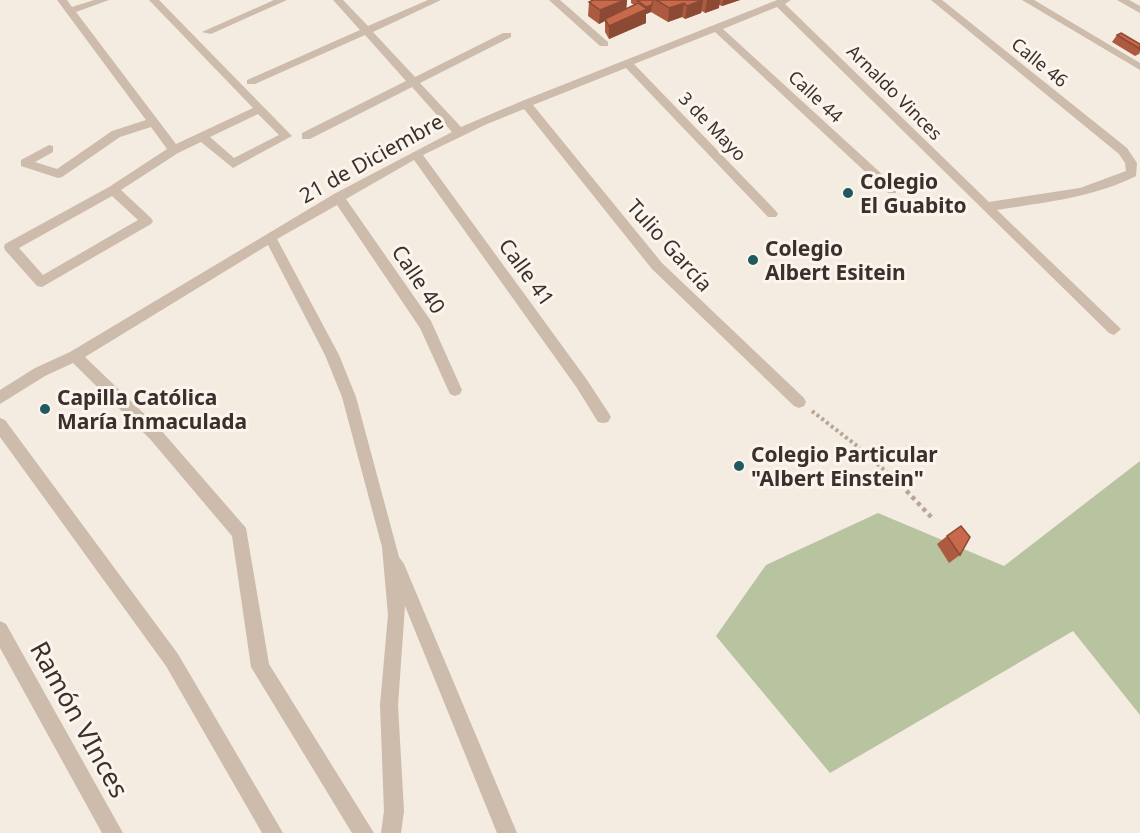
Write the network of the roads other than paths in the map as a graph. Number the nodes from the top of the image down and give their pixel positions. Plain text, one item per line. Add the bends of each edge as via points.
1 (62, 0) edge
2 (104, 0) edge
3 (154, 0) edge
4 (282, 0) edge
5 (338, 0) edge
6 (436, 0) edge
7 (571, 0) edge
8 (936, 0) edge
9 (1027, 0) edge
10 (1122, 0) edge
11 (782, 1) edge
12 (556, 2) edge
13 (1140, 10) edge
14 (69, 12) junction
15 (716, 28) junction
16 (366, 31) junction
17 (207, 32) dead end
18 (507, 35) dead end
19 (604, 44) dead end
20 (1137, 62) edge
21 (627, 63) junction
22 (251, 82) dead end
23 (414, 82) junction
24 (526, 103) junction
25 (260, 109) junction
26 (153, 122) junction
27 (459, 132) junction
28 (202, 136) junction
29 (306, 136) dead end
30 (49, 150) dead end
31 (174, 150) junction
32 (416, 153) junction
33 (113, 190) junction
34 (892, 190) dead end
35 (339, 197) junction
36 (986, 207) junction
37 (772, 214) dead end
38 (270, 237) junction
39 (1114, 329) dead end
40 (75, 356) junction
41 (454, 390) dead end
42 (0, 398) edge
43 (799, 402) road end
44 (603, 417) dead end
45 (0, 425) edge
46 (390, 547) junction
47 (0, 630) edge
48 (113, 833) edge
49 (273, 833) edge
50 (364, 833) edge
51 (392, 833) edge
52 (507, 833) edge

1 - 14 street
2 - 14 street
3 - 25 street
4 - 17 street
5 - 16 street
6 - 16 street
7 - 12 street
8 - 36 street, Calle 46 via 1123,151 1131,163 1132,173 1117,181 1078,192
9 - 20 street
10 - 13 street
11 - 15 street, 21 de Diciembre
11 - 36 street, Arnaldo Vinces
12 - 19 street
14 - 26 street
15 - 21 street, 21 de Diciembre
15 - 34 street, Calle 44
16 - 22 street
16 - 23 street
18 - 23 street
21 - 24 street, 21 de Diciembre
21 - 37 street, 3 de Mayo
23 - 27 street
23 - 29 street
24 - 27 street, 21 de Diciembre
24 - 43 street, Tulio García via 657,266
25 - 28 street
25 - 28 street via 286,136 233,164
26 - 30 street via 116,134 58,174 25,163
26 - 31 street
27 - 32 street, 21 de Diciembre
28 - 31 street
31 - 33 street
32 - 35 street, 21 de Diciembre
32 - 44 street, Calle 41
33 - 33 street via 103,196 10,248 42,282 147,221
35 - 38 street, 21 de Diciembre
35 - 41 street, Calle 40 via 426,325
36 - 39 street, Arnaldo Vinces
38 - 40 street, 21 de Diciembre
38 - 46 street via 332,355 349,397
40 - 42 street, 21 de Diciembre via 40,372
40 - 50 street via 155,434 240,533 260,668
45 - 49 street via 172,660
46 - 51 street via 397,615 389,705
46 - 52 street
47 - 48 street, Ramón VInces

